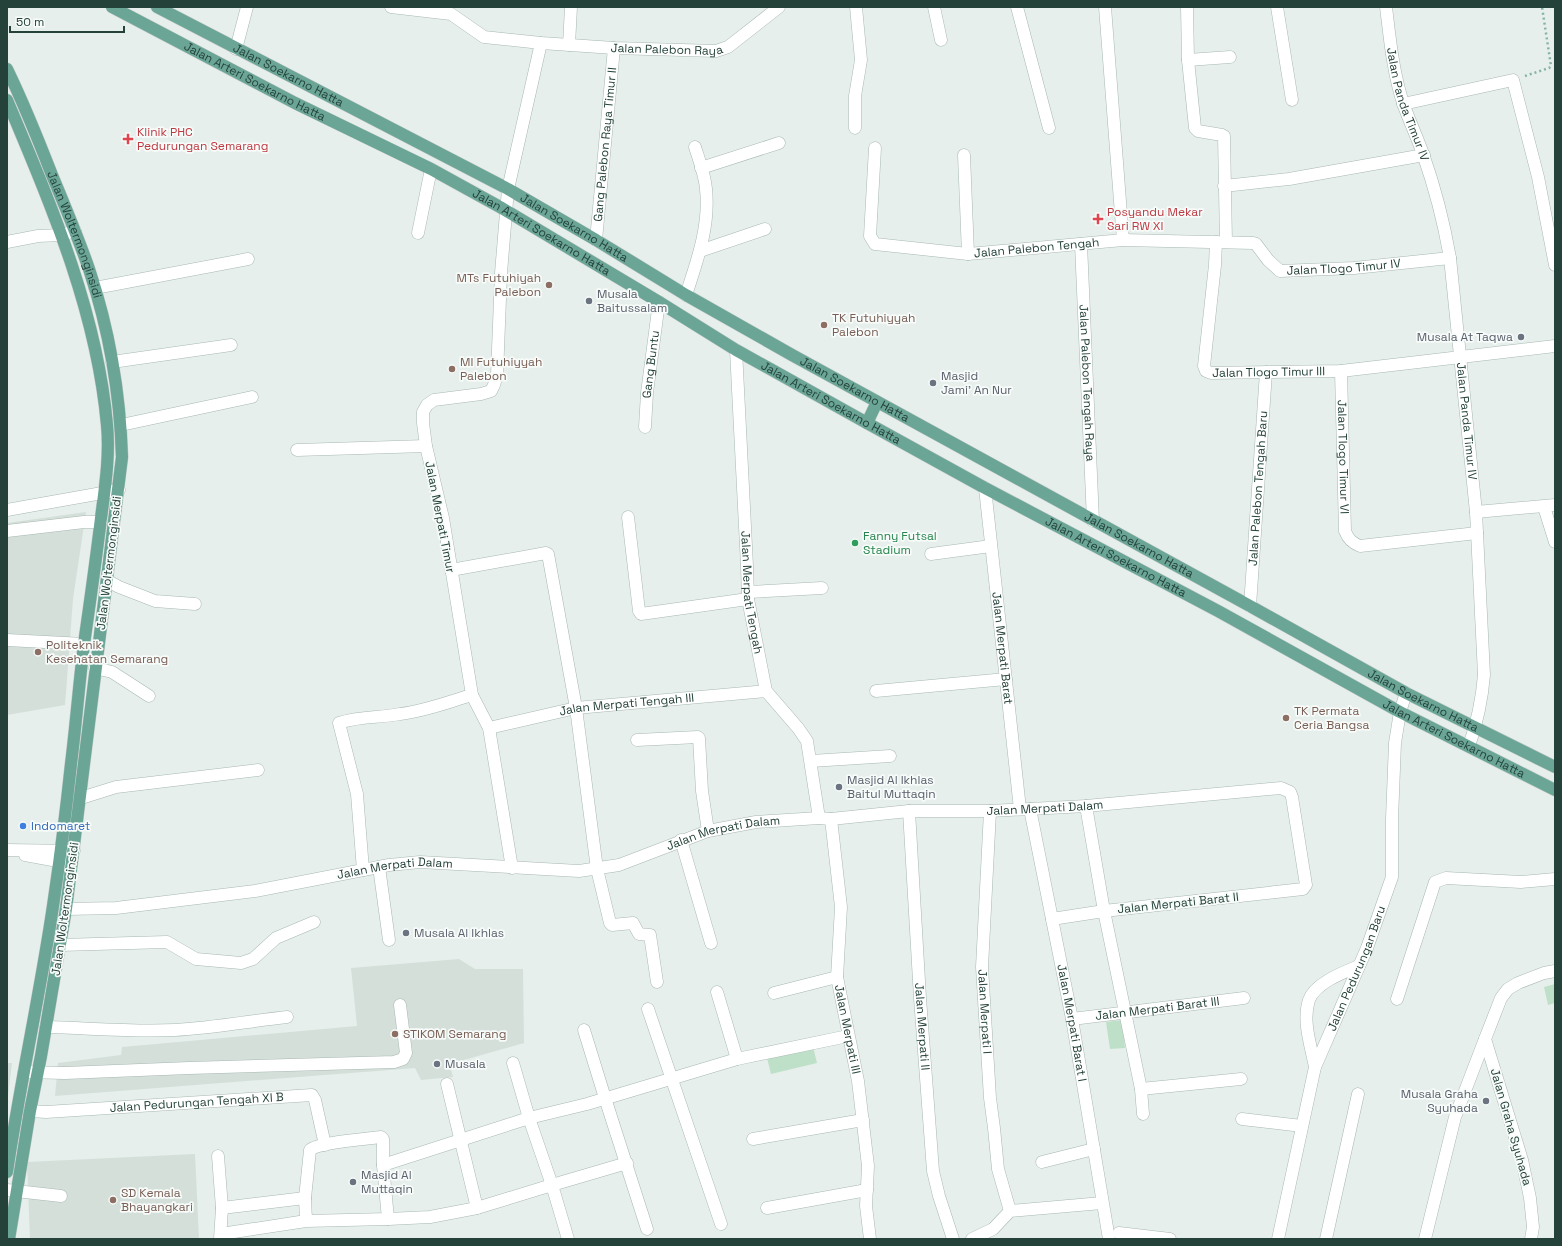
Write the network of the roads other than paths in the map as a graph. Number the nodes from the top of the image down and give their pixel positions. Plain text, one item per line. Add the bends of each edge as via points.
1 (112, 7) edge
2 (156, 7) edge
3 (247, 7) edge
4 (391, 7) edge
5 (571, 7) edge
6 (779, 7) edge
7 (856, 7) edge
8 (934, 7) edge
9 (1017, 7) edge
10 (1105, 7) edge
11 (1187, 7) edge
12 (1277, 7) edge
13 (1386, 7) edge
14 (451, 10) edge
15 (941, 40) dead end
16 (541, 44) junction
17 (569, 45) junction
18 (236, 48) junction
19 (614, 48) junction
20 (1230, 57) dead end
21 (1188, 60) junction
22 (7, 69) edge
23 (1292, 100) dead end
24 (7, 101) edge
25 (1403, 104) junction
26 (855, 128) dead end
27 (1049, 128) dead end
28 (779, 143) dead end
29 (695, 147) dead end
30 (875, 148) dead end
31 (964, 155) dead end
32 (1424, 155) junction
33 (701, 168) junction
34 (430, 169) junction
35 (1224, 186) junction
36 (508, 189) junction
37 (507, 212) junction
38 (765, 229) dead end
39 (75, 231) junction
40 (418, 233) dead end
41 (61, 235) junction
42 (596, 240) junction
43 (1123, 240) junction
44 (7, 242) edge
45 (1221, 242) junction
46 (1081, 244) junction
47 (700, 251) junction
48 (968, 254) junction
49 (1450, 258) junction
50 (248, 259) dead end
51 (1555, 265) edge
52 (94, 288) junction
53 (686, 295) junction
54 (659, 302) junction
55 (231, 344) dead end
56 (1555, 346) edge
57 (736, 350) junction
58 (1461, 356) junction
59 (112, 362) junction
60 (1341, 371) junction
61 (1266, 372) junction
62 (252, 397) dead end
63 (877, 402) junction
64 (867, 423) junction
65 (121, 425) junction
66 (645, 427) dead end
67 (426, 446) junction
68 (297, 450) dead end
69 (985, 488) junction
70 (119, 490) junction
71 (105, 492) junction
72 (1549, 506) edge
73 (7, 510) edge
74 (1476, 512) junction
75 (628, 517) dead end
76 (1093, 521) junction
77 (101, 522) junction
78 (7, 531) edge
79 (1477, 533) junction
80 (1555, 542) edge
81 (991, 546) junction
82 (931, 554) dead end
83 (451, 570) junction
84 (108, 581) junction
85 (822, 588) dead end
86 (748, 595) junction
87 (195, 604) dead end
88 (1250, 606) junction
89 (7, 640) edge
90 (84, 644) junction
91 (95, 668) junction
92 (1006, 679) junction
93 (766, 691) junction
94 (876, 691) dead end
95 (1406, 693) junction
96 (472, 695) junction
97 (149, 696) dead end
98 (576, 708) junction
99 (1400, 712) junction
100 (1476, 726) junction
101 (489, 728) junction
102 (637, 740) dead end
103 (1470, 746) junction
104 (890, 756) dead end
105 (811, 761) junction
106 (1555, 767) edge
107 (258, 770) dead end
108 (1555, 790) edge
109 (81, 798) junction
110 (1086, 806) junction
111 (1025, 809) junction
112 (909, 811) junction
113 (990, 811) junction
114 (825, 818) junction
115 (708, 831) junction
116 (682, 840) junction
117 (9, 850) edge
118 (74, 851) junction
119 (60, 856) junction
120 (72, 864) junction
121 (379, 867) junction
122 (512, 868) junction
123 (597, 869) junction
124 (364, 870) junction
125 (1555, 879) edge
126 (1304, 888) joint
127 (66, 909) junction
128 (1104, 911) junction
129 (1052, 919) junction
130 (314, 922) dead end
131 (389, 940) dead end
132 (711, 943) dead end
133 (60, 945) junction
134 (1359, 966) junction
135 (1555, 971) edge
136 (837, 977) junction
137 (657, 982) dead end
138 (717, 992) dead end
139 (774, 993) dead end
140 (1244, 998) dead end
141 (1397, 999) dead end
142 (400, 1005) dead end
143 (648, 1009) dead end
144 (1126, 1012) junction
145 (287, 1017) dead end
146 (1072, 1020) junction
147 (46, 1027) junction
148 (584, 1030) dead end
149 (848, 1036) junction
150 (1485, 1039) junction
151 (737, 1059) junction
152 (513, 1063) dead end
153 (1315, 1067) junction
154 (24, 1072) junction
155 (38, 1073) junction
156 (672, 1079) junction
157 (1241, 1080) dead end
158 (447, 1084) dead end
159 (1141, 1089) junction
160 (1358, 1094) dead end
161 (605, 1098) junction
162 (30, 1111) junction
163 (1144, 1114) dead end
164 (529, 1118) junction
165 (1242, 1119) dead end
166 (863, 1120) junction
167 (1302, 1126) junction
168 (753, 1139) dead end
169 (460, 1140) junction
170 (325, 1145) junction
171 (1094, 1149) junction
172 (218, 1156) dead end
173 (1042, 1162) dead end
174 (627, 1163) junction
175 (383, 1165) junction
176 (7, 1172) edge
177 (7, 1176) edge
178 (19, 1179) junction
179 (552, 1186) junction
180 (867, 1190) junction
181 (12, 1191) edge
182 (61, 1196) dead end
183 (305, 1198) junction
184 (1102, 1202) junction
185 (222, 1208) junction
186 (478, 1208) junction
187 (768, 1208) dead end
188 (1010, 1211) junction
189 (388, 1219) junction
190 (306, 1221) junction
191 (721, 1224) dead end
192 (647, 1229) dead end
193 (1119, 1232) dead end
194 (994, 1234) edge
195 (221, 1236) edge
196 (9, 1239) edge
197 (568, 1239) edge
198 (870, 1239) edge
199 (953, 1239) edge
200 (972, 1239) edge
201 (1109, 1239) edge
202 (1170, 1239) edge
203 (1278, 1239) edge
204 (1326, 1239) edge
205 (1425, 1239) edge
206 (1531, 1239) edge

1 - 34 main road, Jalan Arteri Soekarno Hatta via 296,103
2 - 18 main road, Jalan Soekarno Hatta
3 - 18 street
4 - 14 street
5 - 17 street
6 - 19 street, Jalan Palebon Raya via 728,47 719,50
7 - 26 street via 861,60 855,96
8 - 15 street
9 - 27 street
10 - 43 street
11 - 21 street
12 - 23 street
13 - 25 street, Jalan Panda Timur IV via 1392,58
14 - 16 street, Jalan Palebon Raya via 484,37
16 - 17 street, Jalan Palebon Raya
16 - 36 street
17 - 19 street, Jalan Palebon Raya
18 - 36 main road, Jalan Soekarno Hatta
19 - 42 street, Gang Palebon Raya Timur II
20 - 21 street
21 - 35 street via 1196,129 1224,136
22 - 39 main road, Jalan Woltermonginsidi
24 - 41 main road, Jalan Woltermonginsidi
25 - 32 street, Jalan Panda Timur IV
25 - 51 street via 1513,80 1538,177
28 - 33 street
29 - 33 street
30 - 48 street, Jalan Palebon Tengah via 870,236 875,244
31 - 48 street
32 - 35 street via 1289,178
32 - 49 street, Jalan Panda Timur IV via 1444,222
33 - 47 street via 706,182 707,197
34 - 37 main road, Jalan Arteri Soekarno Hatta
34 - 40 street
35 - 45 street
36 - 37 street, Jalan Merpati Timur
36 - 42 main road, Jalan Soekarno Hatta
37 - 54 main road, Jalan Arteri Soekarno Hatta
37 - 67 street, Jalan Merpati Timur via 501,273 497,376 494,385 490,391 482,394 434,400 427,405 423,412
38 - 47 street
39 - 41 street
39 - 52 main road, Jalan Woltermonginsidi
41 - 44 street
41 - 71 main road, Jalan Woltermonginsidi via 81,291 101,381 107,425
42 - 53 main road, Jalan Soekarno Hatta
43 - 45 street, Jalan Palebon Tengah
43 - 46 street, Jalan Palebon Tengah
45 - 49 street, Jalan Tlogo Timur IV via 1255,244 1280,271 1354,268
45 - 61 street, Jalan Tlogo Timur III via 1215,265 1204,366 1210,373
46 - 48 street, Jalan Palebon Tengah
46 - 76 street, Jalan Palebon Tengah Raya
47 - 53 street
49 - 58 street, Jalan Panda Timur IV
50 - 52 street
52 - 59 main road, Jalan Woltermonginsidi
53 - 63 main road, Jalan Soekarno Hatta
54 - 57 main road, Jalan Arteri Soekarno Hatta
54 - 66 street, Gang Buntu via 646,393
55 - 59 street
56 - 58 street, Jalan Tlogo Timur III
57 - 64 main road, Jalan Arteri Soekarno Hatta
57 - 86 street, Jalan Merpati Tengah
58 - 60 street, Jalan Tlogo Timur III
58 - 74 street, Jalan Panda Timur IV
59 - 65 main road, Jalan Woltermonginsidi
60 - 61 street, Jalan Tlogo Timur III
60 - 79 street, Jalan Tlogo Timur VI via 1345,531 1350,541 1360,546
61 - 88 street, Jalan Palebon Tengah Baru
62 - 65 street
63 - 64 main road
63 - 76 main road, Jalan Soekarno Hatta
64 - 69 main road, Jalan Arteri Soekarno Hatta
65 - 70 main road, Jalan Woltermonginsidi
67 - 68 street
67 - 83 street, Jalan Merpati Timur via 443,518
69 - 81 street, Jalan Merpati Barat
69 - 99 main road, Jalan Arteri Soekarno Hatta via 1218,611
70 - 71 street
70 - 84 main road, Jalan Woltermonginsidi
71 - 73 street
71 - 77 main road, Jalan Woltermonginsidi
72 - 74 street
72 - 80 street
74 - 79 street, Jalan Panda Timur IV
75 - 86 street via 641,614
76 - 88 main road, Jalan Soekarno Hatta
77 - 78 street
77 - 90 main road, Jalan Woltermonginsidi
79 - 100 street, Jalan Panda Timur IV via 1484,675
81 - 82 street
81 - 92 street, Jalan Merpati Barat
83 - 96 street, Jalan Merpati Timur
83 - 98 street via 547,553
84 - 87 street via 155,601
84 - 91 main road, Jalan Woltermonginsidi
85 - 86 street
86 - 93 street, Jalan Merpati Tengah
88 - 95 main road, Jalan Soekarno Hatta
89 - 90 street
90 - 119 main road, Jalan Woltermonginsidi
91 - 97 street via 112,672
91 - 109 main road, Jalan Woltermonginsidi
92 - 94 street
92 - 111 street, Jalan Merpati Barat
93 - 98 street, Jalan Merpati Tengah III
93 - 105 street, Jalan Merpati Tengah via 798,728 807,742
95 - 99 street, Jalan Pedurungan Baru
95 - 100 main road, Jalan Soekarno Hatta
96 - 101 street, Jalan Merpati Timur
96 - 124 street via 417,712 339,723 356,794
98 - 101 street, Jalan Merpati Tengah III
98 - 123 street
99 - 103 main road, Jalan Arteri Soekarno Hatta
99 - 134 street, Jalan Pedurungan Baru via 1395,743 1392,877
100 - 103 street, Jalan Panda Timur IV
100 - 106 main road, Jalan Soekarno Hatta
101 - 122 street, Jalan Merpati Timur
102 - 115 street via 699,738 702,791
103 - 108 main road, Jalan Arteri Soekarno Hatta
104 - 105 street
105 - 114 street, Jalan Merpati Tengah
107 - 109 street via 116,787
109 - 118 main road, Jalan Woltermonginsidi
110 - 111 street, Jalan Merpati Dalam
110 - 126 street, Jalan Merpati Dalam via 1281,788 1290,792 1292,797 1306,885
110 - 128 street
111 - 113 street, Jalan Merpati Dalam
111 - 129 street, Jalan Merpati Barat I
112 - 113 street, Jalan Merpati Dalam
112 - 114 street, Jalan Merpati Dalam
112 - 199 street, Jalan Merpati II via 933,1171
113 - 188 street, Jalan Merpati I via 982,967 990,1098 998,1169
114 - 115 street, Jalan Merpati Dalam via 756,822
114 - 136 street, Jalan Merpati III via 841,907
115 - 116 street, Jalan Merpati Dalam
116 - 123 street, Jalan Merpati Dalam via 619,865
116 - 132 street
117 - 119 street via 31,857
118 - 119 street
118 - 120 main road, Jalan Woltermonginsidi
119 - 120 street
119 - 154 main road, Jalan Woltermonginsidi
120 - 127 main road, Jalan Woltermonginsidi
121 - 122 street, Jalan Merpati Dalam via 420,862
121 - 124 street, Jalan Merpati Dalam
121 - 131 street
122 - 123 street, Jalan Merpati Dalam via 579,871
123 - 137 street via 610,924 633,923 639,934 651,936
124 - 127 street, Jalan Merpati Dalam via 255,891 116,908
125 - 141 street via 1522,882 1446,878 1435,882
126 - 128 street, Jalan Merpati Barat II
127 - 133 main road, Jalan Woltermonginsidi
128 - 129 street, Jalan Merpati Barat II
128 - 144 street
129 - 146 street, Jalan Merpati Barat I
130 - 133 street via 276,938 253,959 241,963 196,959 167,942
133 - 147 main road, Jalan Woltermonginsidi
134 - 153 street, Jalan Pedurungan Baru
134 - 153 street via 1327,981 1309,999 1308,1033
135 - 150 street, Jalan Graha Syuhada via 1525,980 1508,989 1500,998
136 - 139 street
136 - 149 street, Jalan Merpati III
138 - 151 street
140 - 144 street, Jalan Merpati Barat III
142 - 155 street via 406,1053 403,1059 394,1062
143 - 156 street
144 - 146 street, Jalan Merpati Barat III
144 - 159 street
145 - 147 street via 176,1030 118,1031
146 - 171 street, Jalan Merpati Barat I
147 - 155 main road, Jalan Woltermonginsidi
148 - 161 street
149 - 151 street
149 - 166 street, Jalan Merpati III
150 - 205 street, Jalan Graha Syuhada via 1455,1117
150 - 206 street, Jalan Graha Syuhada via 1522,1160 1530,1198 1533,1227
151 - 156 street
152 - 164 street
153 - 167 street, Jalan Pedurungan Baru
154 - 155 street
154 - 176 main road, Jalan Woltermonginsidi
155 - 162 main road, Jalan Woltermonginsidi
156 - 161 street
156 - 191 street
157 - 159 street
158 - 169 street
159 - 163 street
160 - 204 street
161 - 164 street
161 - 174 street
162 - 170 street, Jalan Pedurungan Tengah XI B via 312,1095
162 - 178 main road, Jalan Woltermonginsidi
164 - 169 street
164 - 179 street
165 - 167 street
166 - 168 street
166 - 180 street, Jalan Merpati III via 868,1166
167 - 203 street, Jalan Pedurungan Baru
169 - 175 street
169 - 186 street
170 - 175 street via 381,1137 384,1141
170 - 183 street via 310,1150
171 - 173 street
171 - 184 street, Jalan Merpati Barat I
172 - 185 street
174 - 179 street
174 - 192 street
175 - 189 street
177 - 178 street
178 - 181 main road, Jalan Woltermonginsidi
179 - 186 street
179 - 197 street
180 - 187 street
180 - 198 street, Jalan Merpati III
181 - 182 street
181 - 196 main road, Jalan Woltermonginsidi
183 - 185 street
183 - 190 street
184 - 188 street
184 - 201 street, Jalan Merpati Barat I
185 - 195 street
186 - 189 street via 430,1217
188 - 194 street
189 - 190 street
190 - 195 street
193 - 202 street
194 - 200 street

